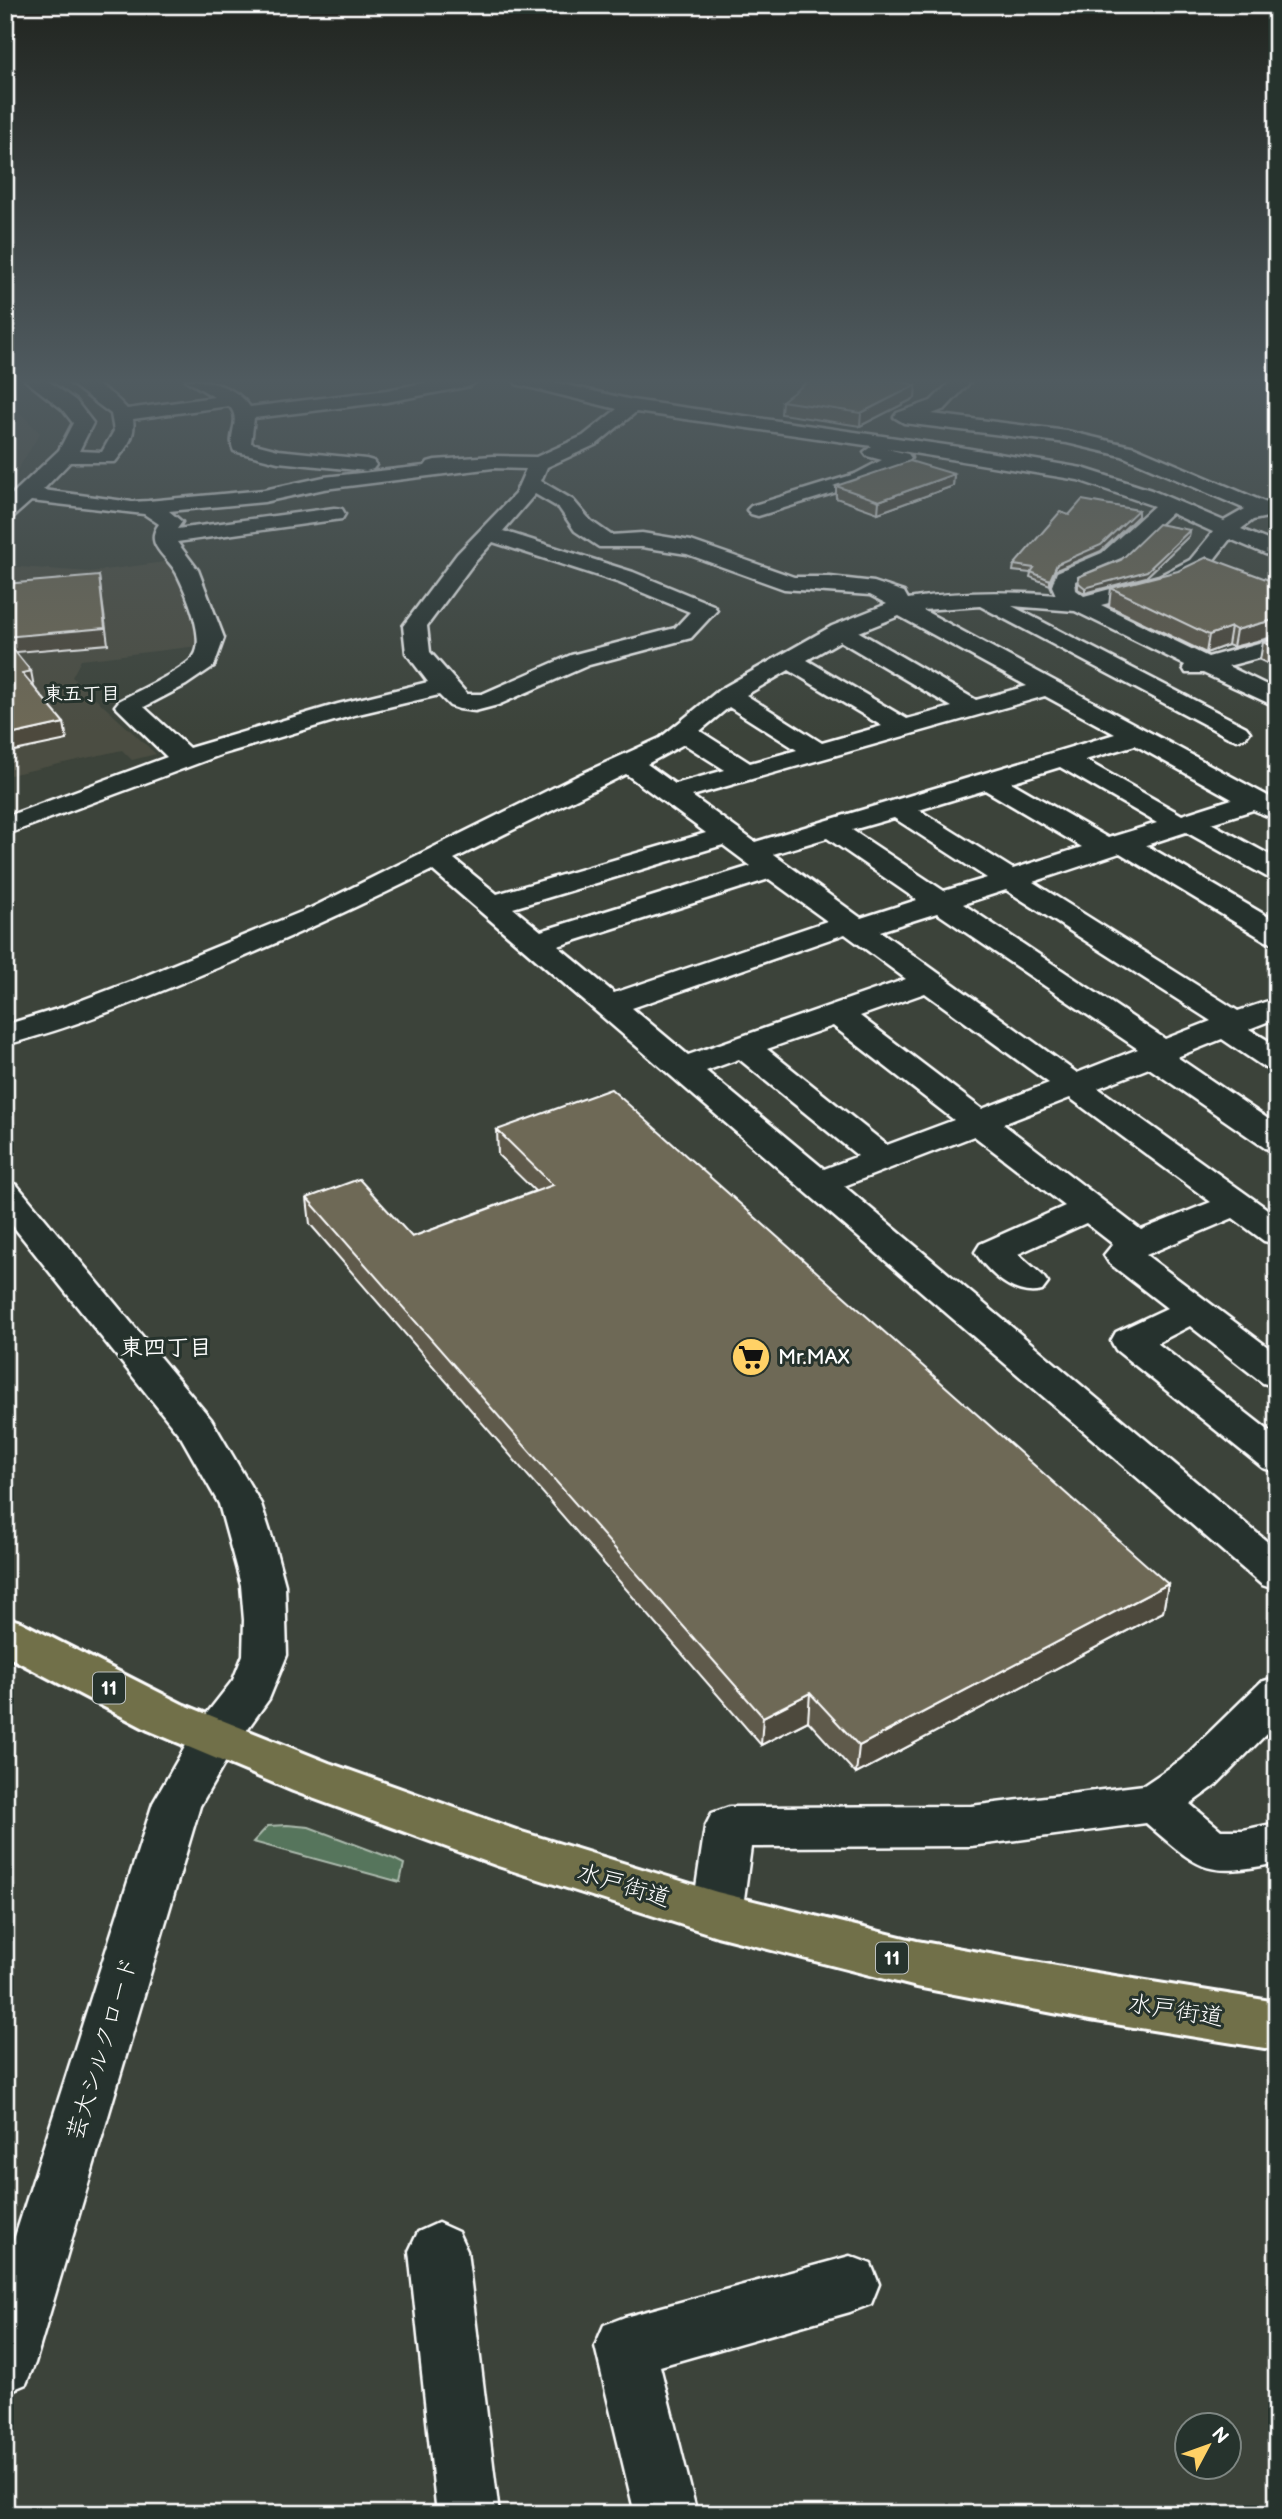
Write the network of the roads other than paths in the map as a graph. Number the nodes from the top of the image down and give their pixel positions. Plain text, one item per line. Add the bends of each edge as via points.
1 (23, 498) edge
2 (54, 498) edge
3 (249, 498) edge
4 (523, 498) edge
5 (559, 498) edge
6 (798, 498) edge
7 (1150, 498) edge
8 (1239, 498) edge
9 (1168, 505) junction
10 (148, 508) junction
11 (758, 510) dead end
12 (5, 512) edge
13 (1272, 513) edge
14 (334, 514) dead end
15 (1231, 532) junction
16 (489, 534) junction
17 (164, 537) junction
18 (1277, 552) edge
19 (982, 599) junction
20 (1080, 604) junction
21 (900, 607) junction
22 (840, 631) junction
23 (1277, 645) edge
24 (790, 660) junction
25 (1206, 665) junction
26 (1141, 683) junction
27 (444, 686) junction
28 (1047, 688) junction
29 (728, 695) junction
30 (1277, 700) edge
31 (1073, 701) junction
32 (973, 709) junction
33 (1277, 720) edge
34 (903, 728) junction
35 (683, 732) junction
36 (1237, 732) junction
37 (1137, 736) junction
38 (818, 752) junction
39 (1170, 754) junction
40 (1063, 758) junction
41 (185, 759) junction
42 (628, 763) junction
43 (746, 772) junction
44 (989, 781) junction
45 (670, 794) junction
46 (1266, 806) edge
47 (897, 808) junction
48 (1184, 823) junction
49 (5, 827) edge
50 (830, 828) junction
51 (1114, 846) junction
52 (750, 852) junction
53 (436, 858) junction
54 (1277, 871) edge
55 (1009, 880) junction
56 (940, 902) junction
57 (492, 905) junction
58 (853, 926) junction
59 (1277, 935) edge
60 (535, 943) junction
61 (929, 981) junction
62 (610, 1006) junction
63 (1277, 1007) edge
64 (838, 1014) junction
65 (1230, 1025) junction
66 (5, 1035) edge
67 (744, 1047) junction
68 (1157, 1053) junction
69 (1277, 1061) edge
70 (683, 1068) junction
71 (1073, 1086) junction
72 (980, 1122) junction
73 (1277, 1141) edge
74 (883, 1159) junction
75 (820, 1183) junction
76 (1237, 1204) junction
77 (11, 1208) edge
78 (1091, 1208) junction
79 (1277, 1233) edge
80 (1137, 1245) junction
81 (1029, 1283) dead end
82 (1193, 1310) junction
83 (1277, 1374) edge
84 (1277, 1458) edge
85 (1277, 1574) edge
86 (5, 1634) edge
87 (1277, 1694) edge
88 (214, 1739) junction
89 (1155, 1803) junction
90 (1277, 1843) edge
91 (717, 1914) junction
92 (1277, 2025) edge
93 (438, 2251) dead end
94 (850, 2284) dead end
95 (5, 2363) edge
96 (468, 2514) edge
97 (666, 2514) edge

1 - 12 street
2 - 10 street
3 - 10 street
4 - 16 street
5 - 21 street via 583,526 607,541 642,540 691,548 792,584 874,589 896,597
6 - 11 street
7 - 9 street
8 - 13 street
9 - 15 street
9 - 20 street via 1110,558 1065,577 1065,594
10 - 17 street via 171,522
13 - 15 street via 1246,515
14 - 17 street
15 - 18 street
15 - 20 street via 1186,573
16 - 27 street via 415,626 418,653
16 - 27 street via 625,577 705,610 683,633 580,660 489,700 459,701
17 - 41 street via 166,546 187,570 212,638 205,661 128,706
19 - 20 street
19 - 21 street
19 - 26 street
20 - 25 street
21 - 22 street
21 - 28 street
22 - 24 street
22 - 32 street
23 - 25 street
24 - 29 street
24 - 34 street
25 - 26 street
25 - 30 street
26 - 31 street
26 - 36 street
27 - 41 street via 347,709
28 - 31 street
28 - 32 street
29 - 35 street
29 - 38 street
31 - 37 street
32 - 34 street
33 - 36 street
34 - 38 street
35 - 42 street via 669,744
35 - 43 street
36 - 39 street
37 - 39 street
37 - 40 street
38 - 43 street
39 - 46 street
40 - 44 street
40 - 48 street
41 - 49 street
42 - 45 street
42 - 53 street
43 - 45 street
44 - 47 street
44 - 51 street
45 - 52 street
46 - 48 street
47 - 50 street
47 - 55 street
48 - 51 street
48 - 54 street
50 - 52 street
50 - 56 street
51 - 55 street
51 - 59 street
52 - 57 street
52 - 58 street
52 - 60 street
53 - 57 street
53 - 66 street via 236,951 75,1014
55 - 56 street
55 - 65 street
56 - 58 street
56 - 68 street
57 - 60 street
58 - 61 street
58 - 62 street
60 - 62 street
61 - 64 street
61 - 71 street
62 - 70 street
63 - 65 street
64 - 67 street
64 - 72 street
65 - 68 street
65 - 69 street
67 - 70 street
67 - 74 street
68 - 71 street
68 - 73 street
70 - 75 street
71 - 72 street
71 - 76 street
72 - 74 street
72 - 78 street
74 - 75 street
75 - 85 street
76 - 79 street
76 - 80 street
77 - 88 street, 芸大シルクロード via 197,1429 240,1504 263,1585 265,1655 253,1687
78 - 80 street
78 - 81 street via 993,1252
80 - 82 street via 1122,1255
82 - 83 street
82 - 84 street via 1130,1341
86 - 88 main road, 水戸街道 / 11
87 - 89 street via 1198,1773
88 - 91 main road, 水戸街道 / 11 via 516,1851
88 - 95 street, 芸大シルクロード via 177,1803 160,1853
89 - 90 street via 1211,1850
89 - 91 street via 971,1826 729,1827
91 - 92 main road, 水戸街道 / 11 via 917,1964
93 - 96 street
94 - 97 street via 625,2346

